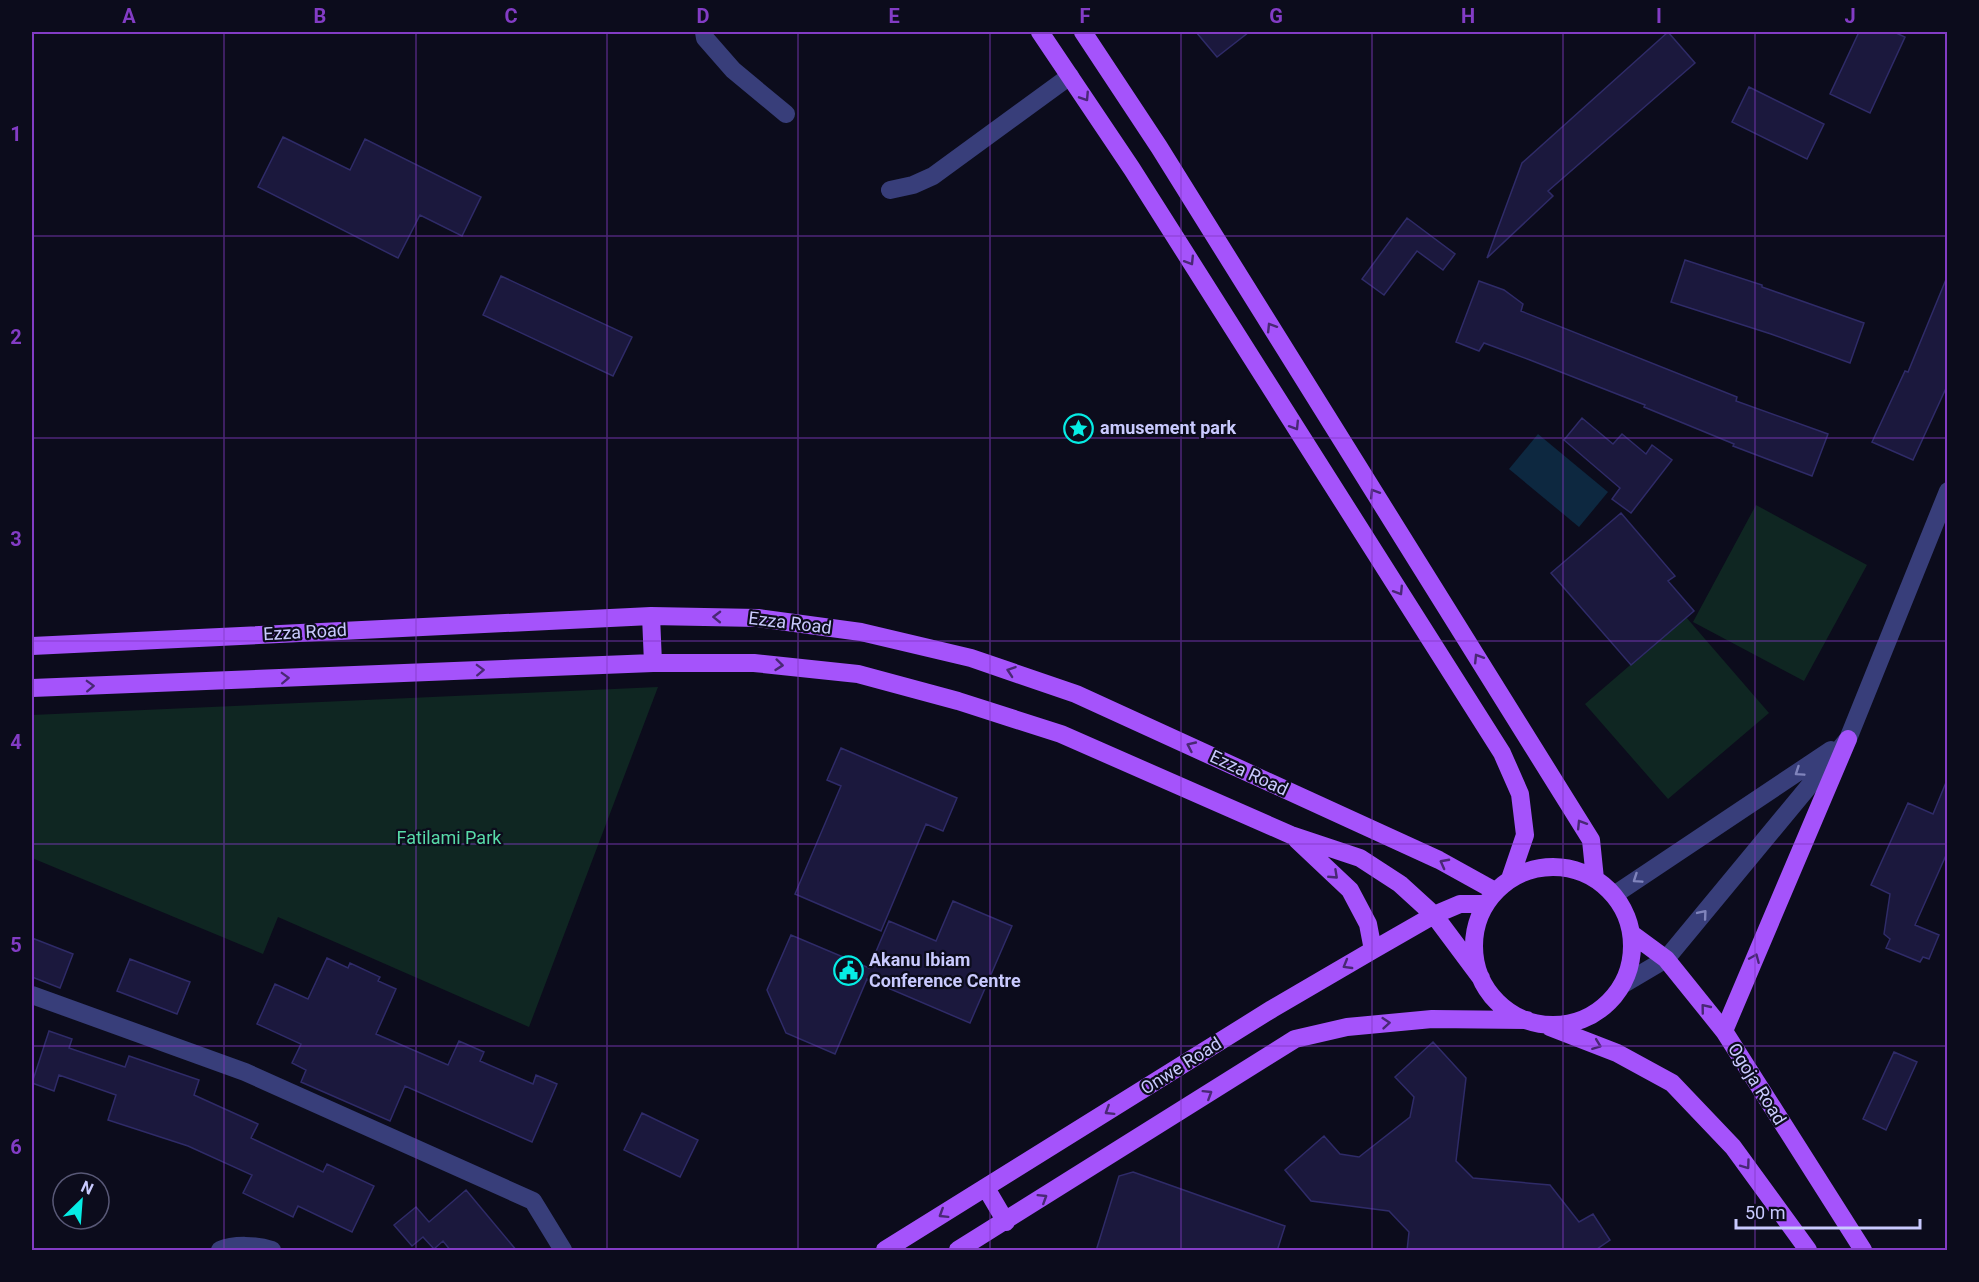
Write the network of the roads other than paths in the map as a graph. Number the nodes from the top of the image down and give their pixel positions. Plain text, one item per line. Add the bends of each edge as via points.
1 (704, 32) edge
2 (1040, 32) edge
3 (1083, 32) edge
4 (1070, 76) junction
5 (786, 114) dead end
6 (890, 190) dead end
7 (1947, 491) edge
8 (651, 616) junction
9 (32, 646) edge
10 (652, 663) junction
11 (32, 688) edge
12 (1848, 739) junction
13 (1291, 835) junction
14 (1510, 879) junction
15 (1595, 879) junction
16 (1614, 895) junction
17 (1491, 897) junction
18 (1434, 915) junction
19 (1632, 934) junction
20 (1373, 950) junction
21 (1666, 959) junction
22 (1481, 978) junction
23 (1622, 985) junction
24 (32, 994) edge
25 (1535, 1022) junction
26 (1724, 1031) junction
27 (986, 1188) junction
28 (1006, 1222) junction
29 (220, 1251) edge
30 (272, 1251) edge
31 (563, 1251) edge
32 (885, 1251) edge
33 (958, 1251) edge
34 (1808, 1251) edge
35 (1863, 1251) edge

1 - 5 street via 733,70
2 - 4 main road
15 -> 3 main road via 1591,840 1159,147
4 - 6 street via 933,176
4 -> 14 main road via 1502,753 1520,794 1525,835
7 - 12 street
8 - 9 main road, Ezza Road
8 - 10 main road
17 -> 8 main road, Ezza Road via 1439,860 1076,694 971,658 861,632 758,618
11 -> 10 main road
10 -> 13 main road via 754,663 858,674 1061,734
12 -> 16 street
21 -> 12 street
26 -> 12 main road
13 - 18 main road via 1360,858 1400,884
13 -> 20 main road via 1350,890 1368,924
14 - 15 main road via 1531,870 1553,867 1575,870
14 - 17 main road
15 - 16 main road
16 - 19 main road via 1626,913
17 - 18 main road, Onwe Road
17 - 22 main road via 1476,927 1474,954
18 - 20 main road, Onwe Road
18 - 22 main road
19 - 21 main road, Ogoja Road
19 - 23 main road via 1631,960
20 -> 27 main road, Onwe Road
21 - 23 street
26 -> 21 main road, Ogoja Road
22 - 25 main road via 1510,1012
23 - 25 main road via 1597,1012 1580,1021
24 - 31 street via 245,1072 533,1201
28 -> 25 main road, Onwe Road via 1295,1039 1347,1027 1432,1019
25 -> 34 main road via 1617,1053 1672,1083 1733,1147
26 - 35 main road, Ogoja Road
27 - 28 main road
27 -> 32 main road, Onwe Road
28 - 33 main road, Onwe Road
29 - 30 street via 227,1247 262,1247

